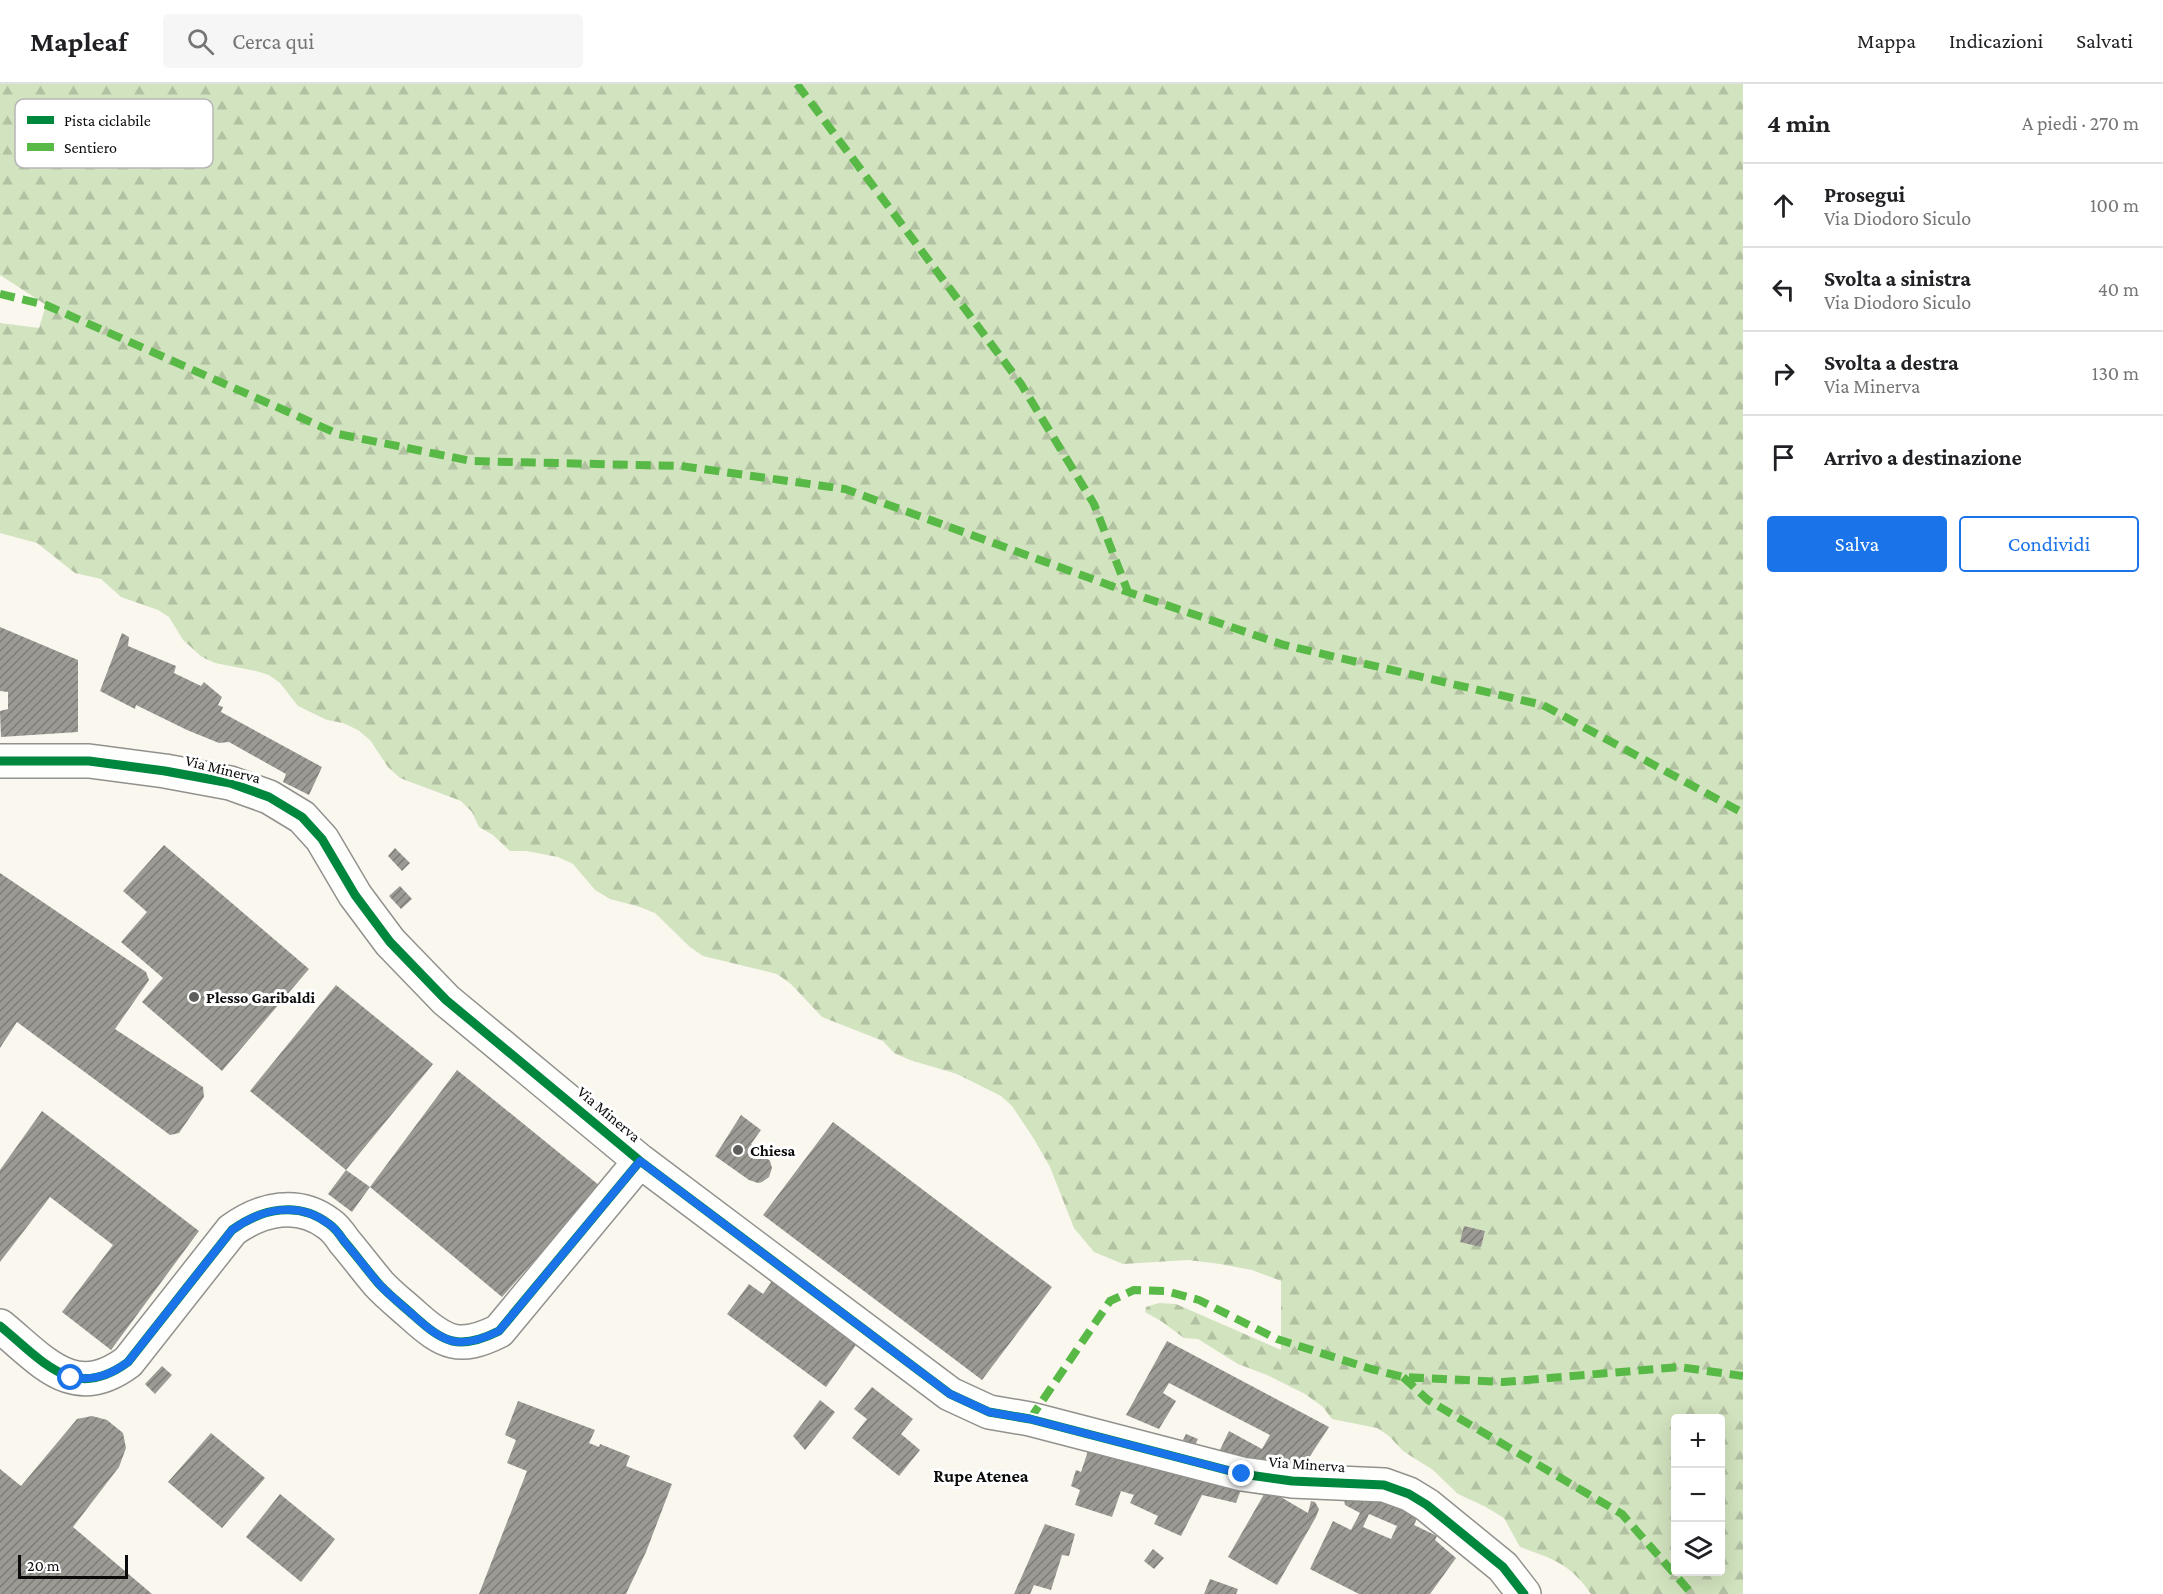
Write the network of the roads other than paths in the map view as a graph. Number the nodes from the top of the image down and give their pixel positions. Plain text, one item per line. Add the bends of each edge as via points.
1 (0, 761) edge
2 (640, 1161) junction
3 (0, 1326) edge
4 (1524, 1594) edge

1 - 2 street, Via Minerva via 89,761 230,783 270,797 302,817 322,839 354,895 390,942 446,1000
2 - 3 street via 499,1331 477,1340 453,1342 434,1334 381,1286 331,1224 296,1209 260,1213 232,1230 128,1362 102,1377 71,1378 56,1373
2 - 4 street, Via Minerva via 950,1394 989,1412 1242,1474 1384,1485 1426,1505 1503,1567

